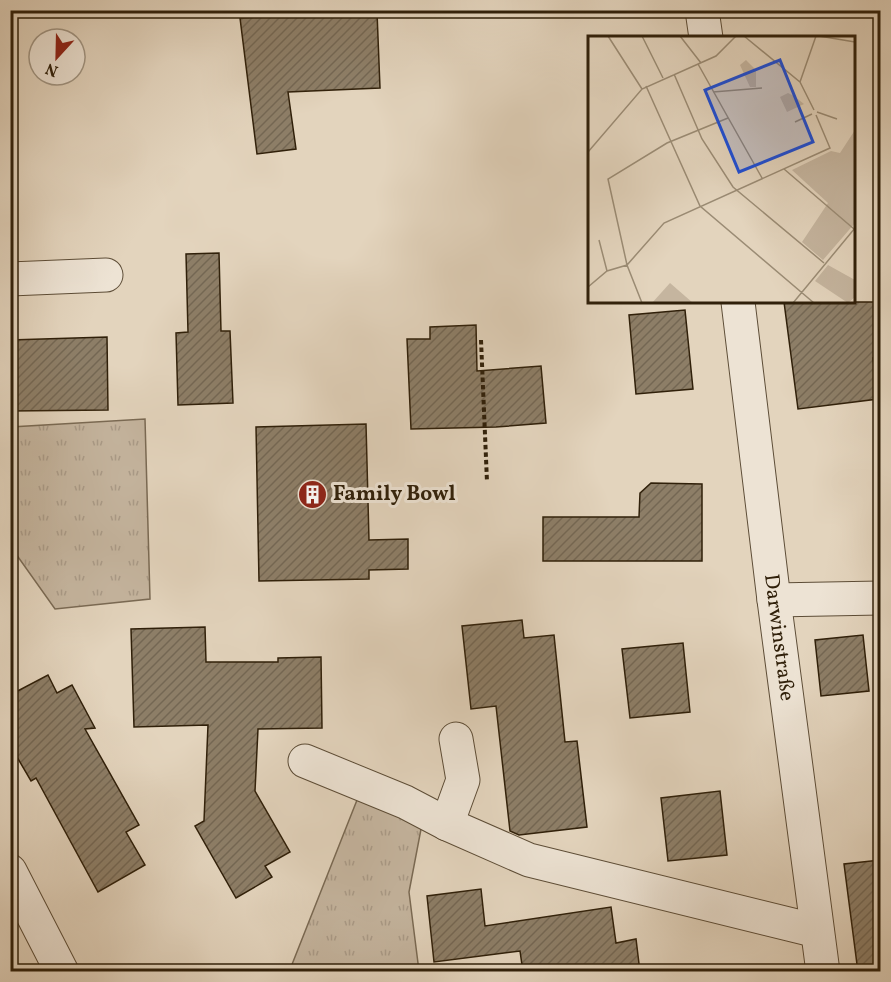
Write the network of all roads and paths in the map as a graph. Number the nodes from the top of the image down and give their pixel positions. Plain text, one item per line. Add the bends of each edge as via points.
1 (702, 10) edge
2 (706, 36) edge
3 (106, 275) dead end
4 (10, 279) edge
5 (738, 303) edge
6 (481, 340) dead end
7 (487, 482) dead end
8 (880, 598) edge
9 (774, 600) junction
10 (456, 739) dead end
11 (305, 761) dead end
12 (447, 824) junction
13 (10, 871) edge
14 (817, 931) junction
15 (62, 972) edge
16 (823, 972) edge

1 - 2 street
3 - 4 street
5 - 9 street, Darwinstraße
6 - 7 path
8 - 9 street
9 - 14 street, Darwinstraße
10 - 12 street via 463,780
11 - 12 street via 405,802
12 - 14 street via 529,860
13 - 15 street
14 - 16 street, Darwinstraße

